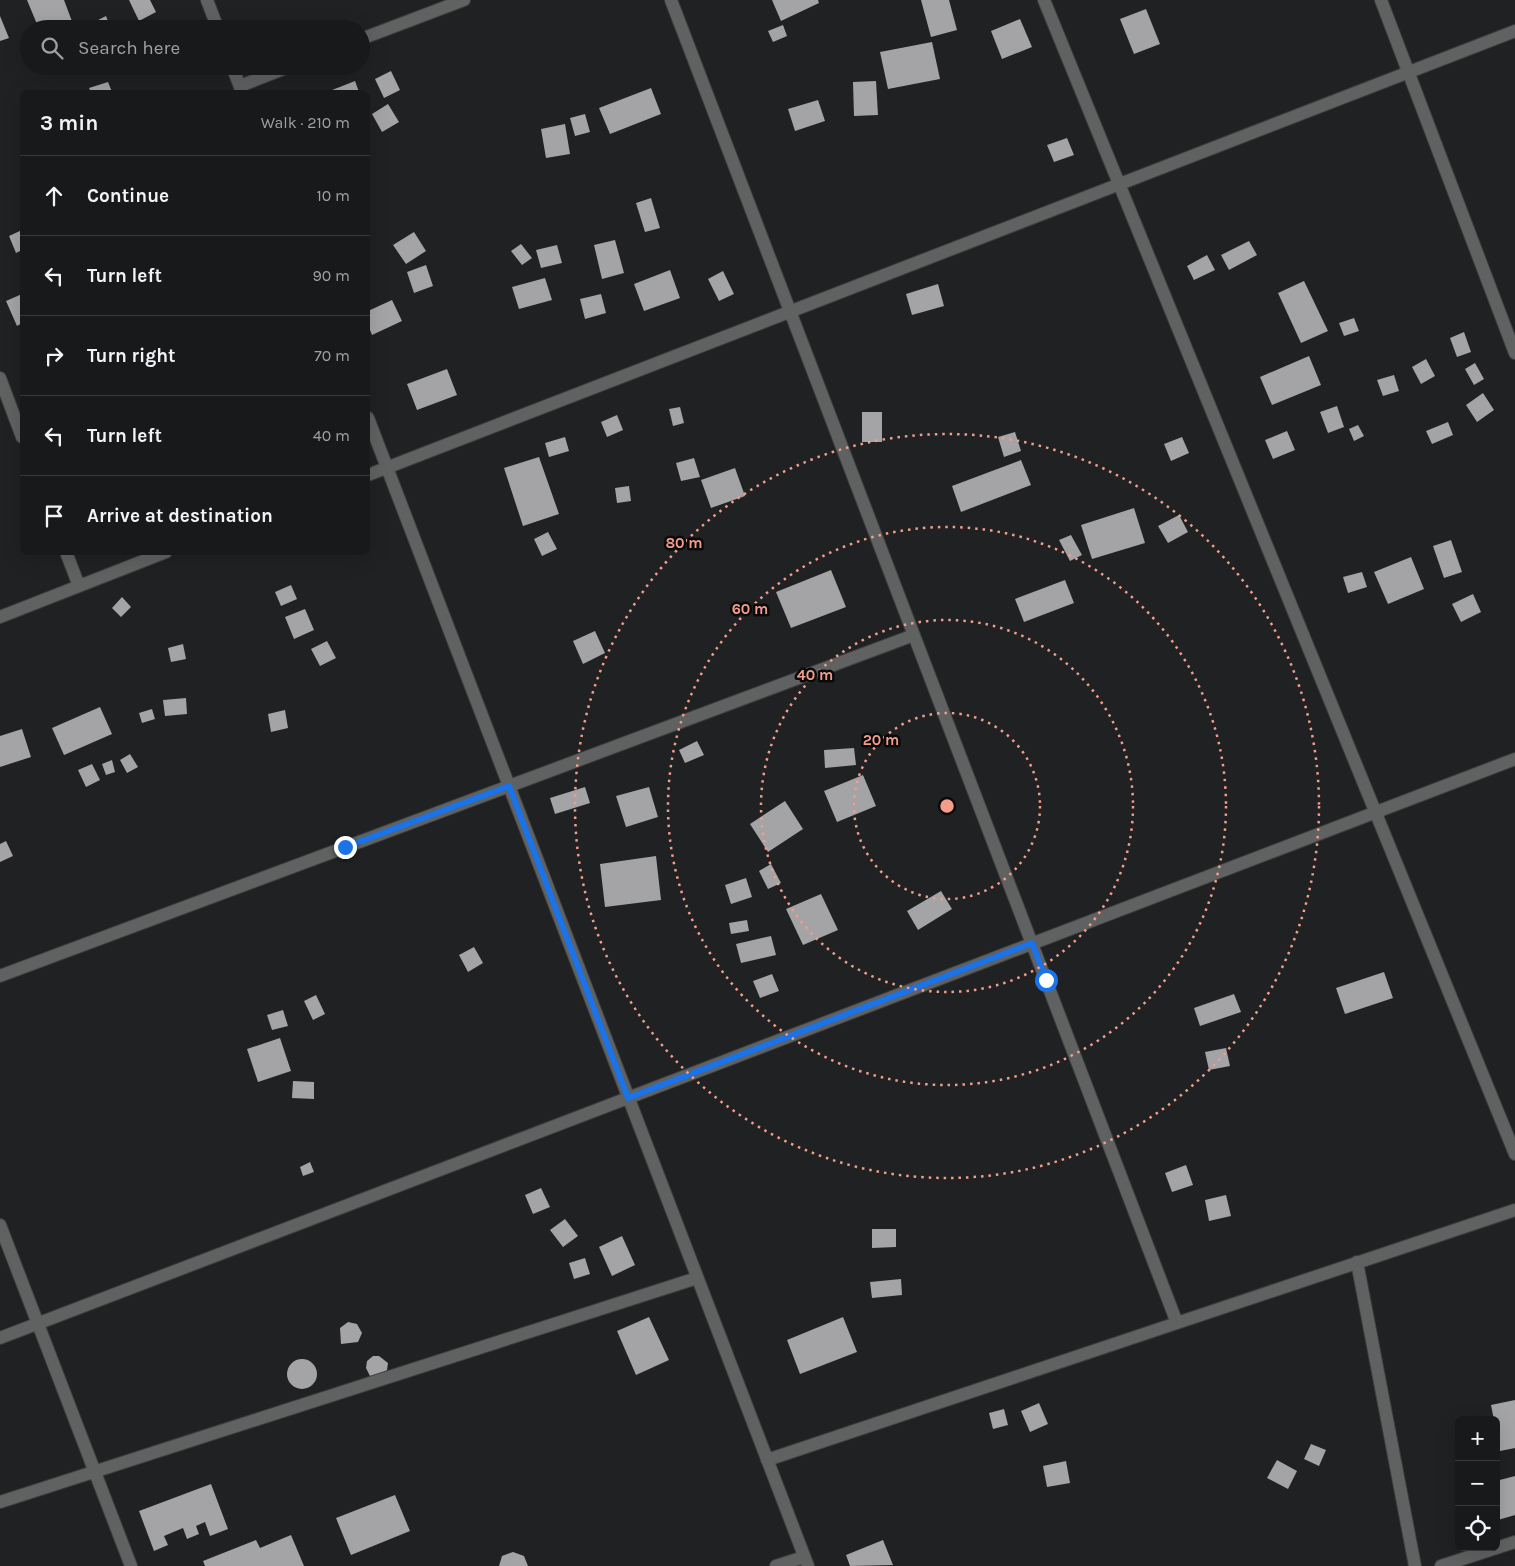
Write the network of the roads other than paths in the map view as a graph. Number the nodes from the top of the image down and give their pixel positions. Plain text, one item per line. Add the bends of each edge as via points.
1 (207, 0) edge
2 (464, 0) edge
3 (671, 0) edge
4 (1044, 0) edge
5 (1381, 0) edge
6 (215, 20) edge
7 (1515, 31) edge
8 (370, 37) edge
9 (1409, 72) junction
10 (236, 75) edge
11 (271, 75) edge
12 (241, 89) edge
13 (1119, 184) junction
14 (790, 311) junction
15 (1515, 353) edge
16 (0, 378) edge
17 (370, 423) edge
18 (20, 432) edge
19 (386, 467) junction
20 (370, 474) edge
21 (67, 555) edge
22 (158, 555) edge
23 (79, 586) junction
24 (0, 617) edge
25 (914, 635) junction
26 (1515, 758) edge
27 (509, 786) junction
28 (1376, 812) junction
29 (1032, 943) junction
30 (0, 976) edge
31 (628, 1098) junction
32 (1515, 1154) edge
33 (1515, 1210) edge
34 (0, 1226) edge
35 (1357, 1262) junction
36 (697, 1278) junction
37 (38, 1323) junction
38 (1177, 1323) junction
39 (0, 1338) edge
40 (767, 1460) junction
41 (95, 1471) junction
42 (0, 1502) edge
43 (1515, 1542) edge
44 (806, 1562) edge
45 (131, 1566) edge
46 (776, 1566) edge
47 (1415, 1566) edge
48 (1441, 1566) edge

1 - 6 street
2 - 8 street
3 - 14 street
4 - 13 street
5 - 9 street
7 - 9 street
9 - 13 street
9 - 15 street
10 - 12 street
11 - 12 street
13 - 14 street
13 - 28 street
14 - 19 street
14 - 25 street
16 - 18 street
17 - 19 street
19 - 20 street
19 - 27 street
21 - 23 street
22 - 23 street
23 - 24 street
25 - 27 street
25 - 29 street
26 - 28 street
27 - 30 street
27 - 31 street
28 - 29 street
28 - 32 street
29 - 31 street
29 - 38 street
31 - 36 street
31 - 37 street
33 - 35 street
34 - 37 street
35 - 38 street
35 - 47 street
36 - 40 street
36 - 41 street
37 - 39 street
37 - 41 street
38 - 40 street
40 - 44 street
41 - 42 street
41 - 45 street
43 - 48 street
44 - 46 street

